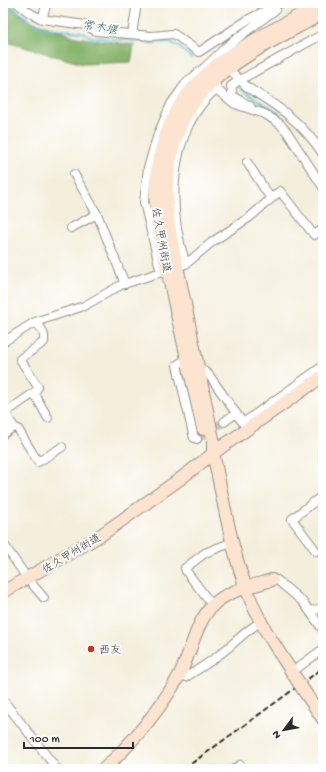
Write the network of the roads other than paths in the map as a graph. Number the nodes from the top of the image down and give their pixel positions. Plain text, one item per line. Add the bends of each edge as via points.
1 (17, 3) edge
2 (47, 3) edge
3 (137, 3) edge
4 (263, 3) edge
5 (281, 3) edge
6 (322, 3) edge
7 (272, 8) junction
8 (323, 13) edge
9 (42, 19) junction
10 (132, 34) junction
11 (323, 34) edge
12 (199, 52) junction
13 (208, 66) junction
14 (227, 72) junction
15 (240, 80) junction
16 (216, 89) junction
17 (254, 109) junction
18 (323, 154) edge
19 (247, 162) dead end
20 (74, 174) dead end
21 (323, 187) edge
22 (271, 199) junction
23 (97, 214) junction
24 (71, 228) dead end
25 (323, 229) edge
26 (173, 269) junction
27 (125, 284) junction
28 (35, 322) junction
29 (3, 342) edge
30 (187, 359) junction
31 (323, 366) edge
32 (199, 372) junction
33 (323, 376) edge
34 (34, 393) junction
35 (236, 413) junction
36 (48, 418) dead end
37 (224, 422) tunnel mouth
38 (245, 426) junction
39 (14, 427) junction
40 (3, 434) edge
41 (198, 439) dead end
42 (62, 447) dead end
43 (213, 453) junction
44 (323, 495) edge
45 (233, 542) junction
46 (3, 543) edge
47 (316, 551) dead end
48 (27, 578) junction
49 (272, 580) joint
50 (246, 589) junction
51 (3, 592) edge
52 (44, 598) dead end
53 (212, 605) junction
54 (323, 608) edge
55 (310, 611) junction
56 (261, 622) junction
57 (323, 630) edge
58 (323, 649) edge
59 (179, 675) junction
60 (294, 676) junction
61 (3, 700) edge
62 (323, 719) edge
63 (57, 769) edge
64 (104, 769) edge
65 (234, 769) edge
66 (243, 769) edge

1 - 9 street
2 - 9 street
3 - 10 street
4 - 7 street
5 - 7 street
6 - 13 main road, 佐久甲州街道
7 - 12 street via 249,19
7 - 13 street via 274,12 227,46
8 - 14 main road, 佐久甲州街道 via 237,62
9 - 10 street via 85,25 96,31
10 - 12 street via 174,34
11 - 15 street
12 - 13 street
13 - 26 main road, 佐久甲州街道 via 180,106 165,137 158,161 156,208
14 - 15 street
14 - 16 street
14 - 26 main road, 佐久甲州街道 via 204,90 192,104 180,128 170,158 166,205
15 - 17 street via 232,86 233,96
15 - 18 street via 298,122 310,134
16 - 17 street via 235,104
16 - 26 street via 207,97 190,123 179,149 176,165
17 - 21 street via 273,118 287,132
19 - 22 street
20 - 23 street
22 - 25 street via 280,191 314,235
22 - 26 street via 250,217
23 - 24 street
23 - 27 street
26 - 27 street
26 - 30 main road, 佐久甲州街道
26 - 32 main road, 佐久甲州街道
27 - 28 street via 84,306
28 - 29 street
28 - 34 street via 42,328 44,342 20,359 38,387
30 - 41 street via 177,365 194,438
30 - 43 main road, 佐久甲州街道 via 205,441
31 - 38 street
32 - 35 street via 204,371 209,375
32 - 43 main road, 佐久甲州街道 via 213,439
33 - 38 main road
34 - 36 street
34 - 39 street via 8,411 7,416
35 - 37 street
35 - 38 street
38 - 43 main road
39 - 40 street
39 - 42 street via 38,462
43 - 45 main road
43 - 48 main road, 佐久甲州街道 via 101,535
44 - 47 street via 292,519
45 - 50 main road
45 - 53 street via 205,553 185,568
46 - 48 street
48 - 51 main road, 佐久甲州街道
48 - 52 street
49 - 50 main road
49 - 55 street via 277,580
50 - 53 main road via 227,595
50 - 56 main road
53 - 59 main road
54 - 55 street
55 - 57 street
56 - 59 street via 250,627 203,667 186,677
56 - 60 main road
58 - 60 street
59 - 64 main road via 144,727
60 - 62 main road, bridge
61 - 63 street
65 - 66 street via 240,765

